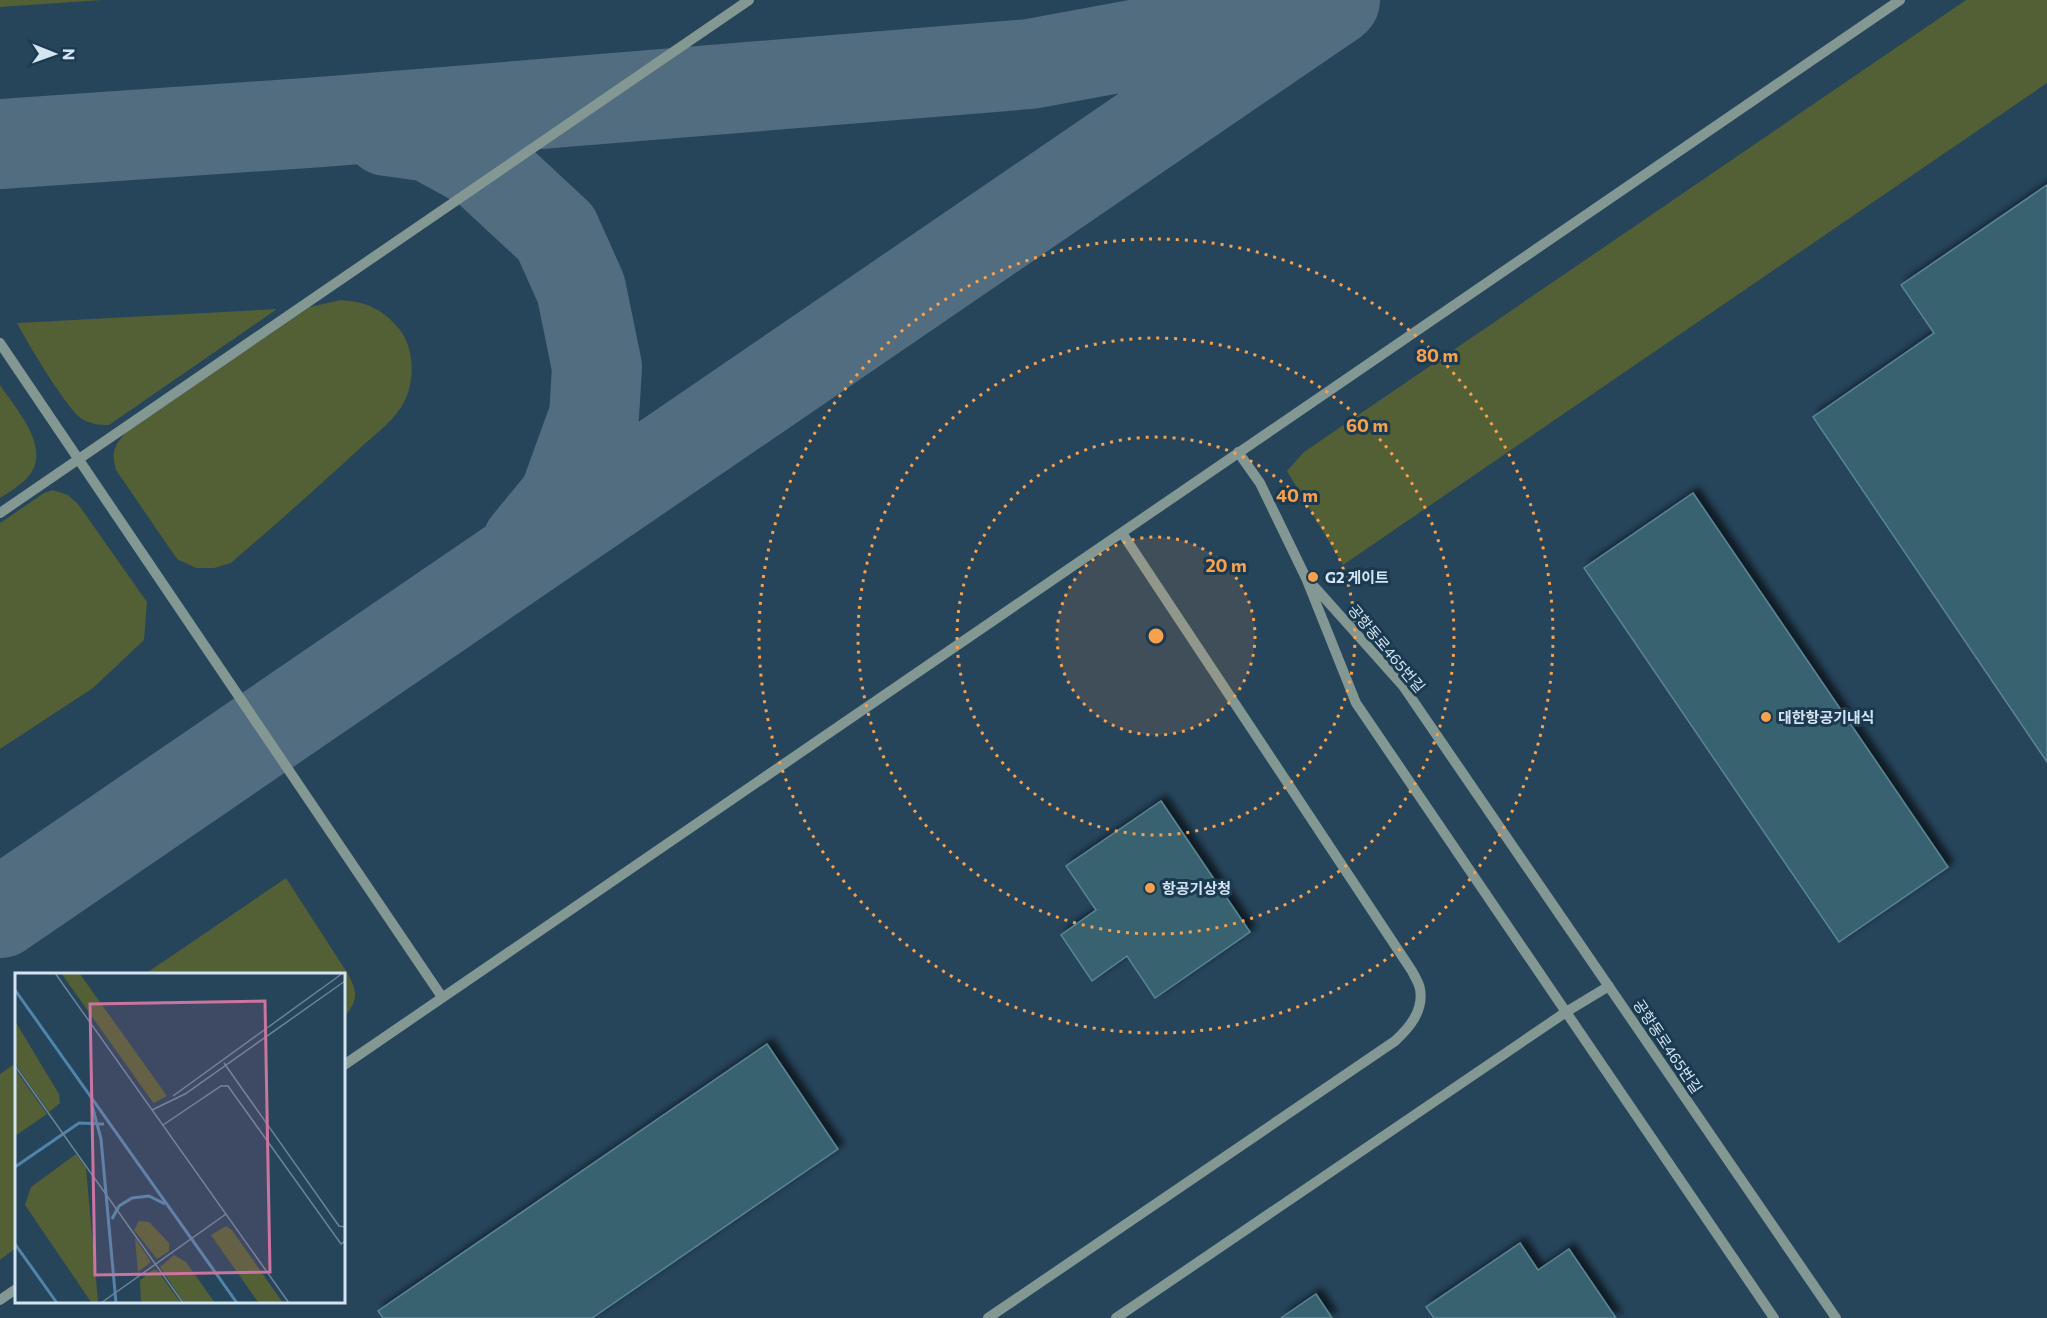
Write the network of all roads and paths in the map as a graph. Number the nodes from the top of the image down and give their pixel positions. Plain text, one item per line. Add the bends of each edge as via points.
1 (750, 0) edge
2 (1900, 0) edge
3 (0, 343) edge
4 (1238, 452) junction
5 (80, 458) junction
6 (0, 513) edge
7 (1122, 533) junction
8 (1306, 578) junction
9 (1609, 986) junction
10 (442, 997) junction
11 (1566, 1012) junction
12 (345, 1064) edge
13 (15, 1290) edge
14 (0, 1300) edge
15 (988, 1318) edge
16 (1116, 1318) edge
17 (1774, 1318) edge
18 (1836, 1318) edge

1 - 5 lane
2 - 4 lane
3 - 5 lane
4 - 7 lane
4 - 8 lane via 1260,483
5 - 6 lane
5 - 10 lane
7 - 10 lane
7 - 15 lane via 1412,971 1420,991 1418,1011 1409,1028 1395,1041
8 - 9 lane, 공항동로465번길 via 1403,686
8 - 11 lane via 1356,704
9 - 11 lane
9 - 18 lane, 공항동로465번길
10 - 12 lane
11 - 16 lane
11 - 17 lane
13 - 14 lane

